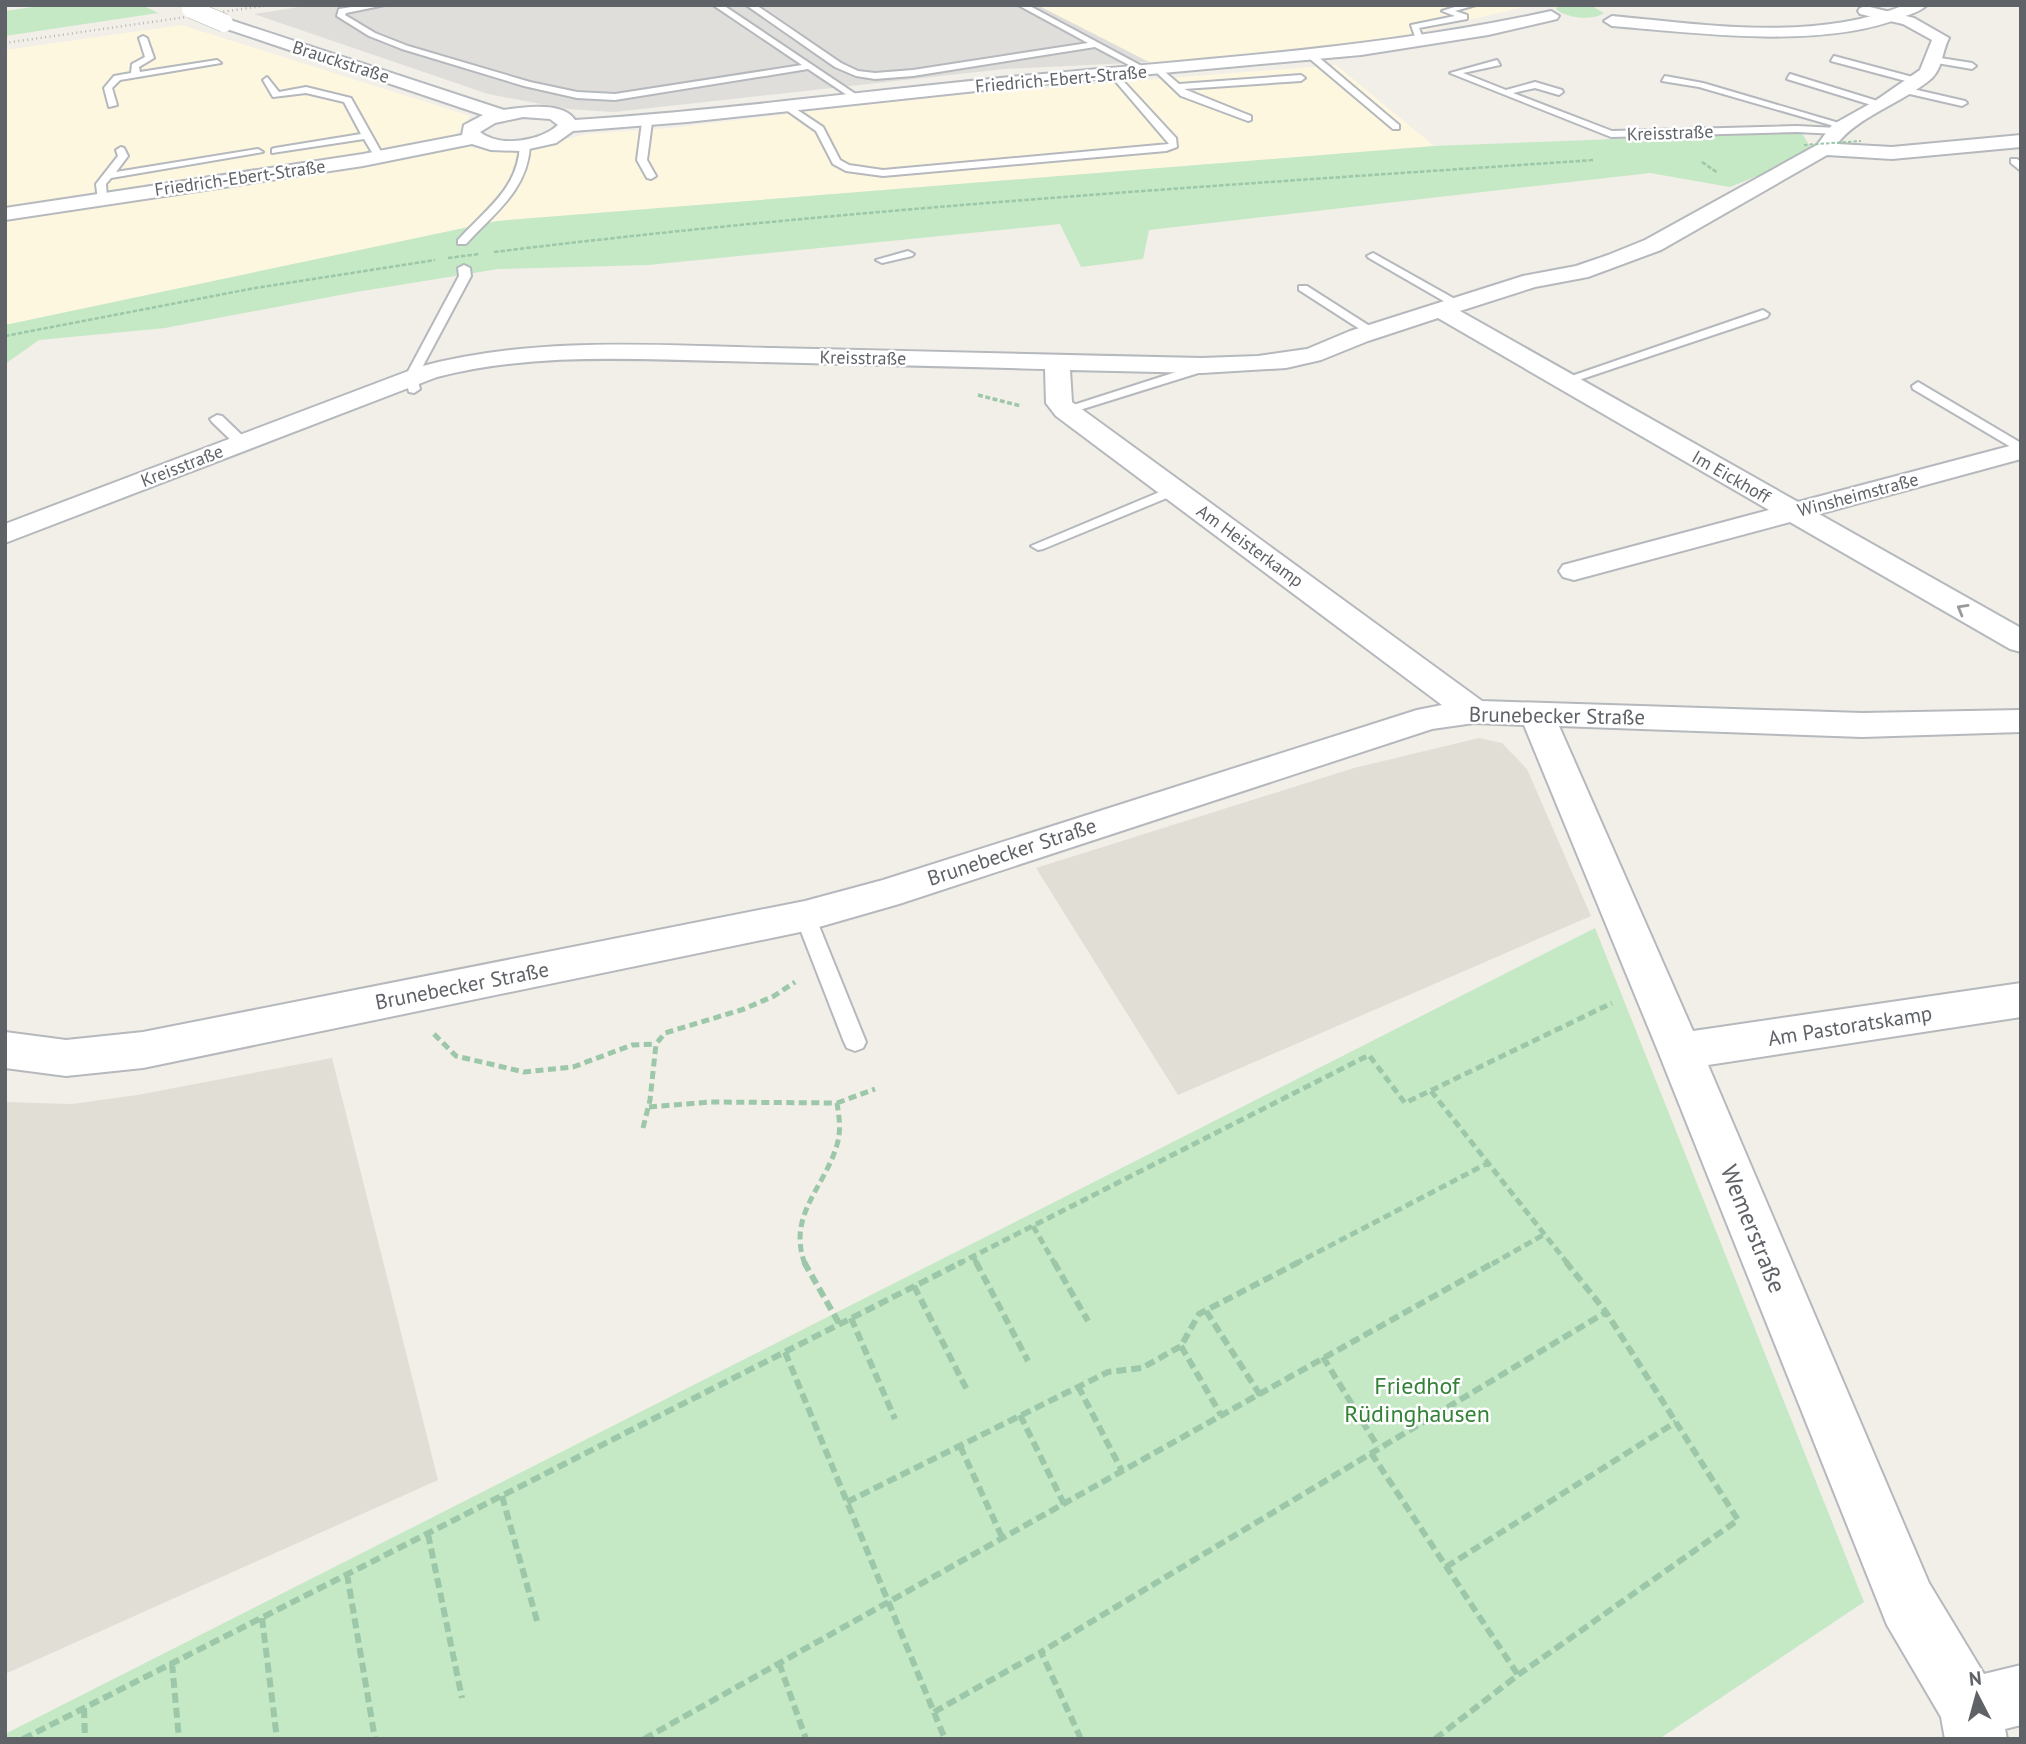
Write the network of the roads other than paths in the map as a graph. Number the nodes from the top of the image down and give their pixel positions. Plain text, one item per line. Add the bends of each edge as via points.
1 (381, 5) edge
2 (717, 5) edge
3 (750, 5) edge
4 (1022, 5) edge
5 (1472, 5) edge
6 (1919, 5) edge
7 (187, 7) edge
8 (1551, 13) edge
9 (1874, 13) edge
10 (1612, 15) edge
11 (143, 38) dead end
12 (1421, 43) junction
13 (1098, 44) junction
14 (1935, 54) junction
15 (1313, 57) junction
16 (1834, 59) dead end
17 (1861, 62) dead end
18 (217, 63) dead end
19 (1497, 63) dead end
20 (810, 66) junction
21 (1972, 66) dead end
22 (1153, 71) junction
23 (1114, 74) junction
24 (136, 75) junction
25 (1790, 77) dead end
26 (1301, 78) dead end
27 (267, 80) dead end
28 (1666, 82) dead end
29 (1913, 84) junction
30 (1176, 87) junction
31 (1559, 92) dead end
32 (1940, 93) dead end
33 (1510, 95) junction
34 (859, 99) junction
35 (1962, 103) dead end
36 (112, 105) dead end
37 (1881, 105) junction
38 (787, 107) junction
39 (500, 115) junction
40 (1248, 118) dead end
41 (647, 122) junction
42 (568, 126) junction
43 (1396, 127) dead end
44 (1841, 128) junction
45 (367, 136) junction
46 (473, 138) junction
47 (2021, 141) edge
48 (525, 145) junction
49 (1824, 149) junction
50 (121, 150) dead end
51 (275, 151) dead end
52 (258, 152) dead end
53 (379, 157) junction
54 (107, 176) junction
55 (651, 176) dead end
56 (102, 199) junction
57 (5, 214) edge
58 (462, 242) dead end
59 (908, 254) dead end
60 (1373, 256) dead end
61 (882, 260) dead end
62 (464, 268) dead end
63 (1303, 288) dead end
64 (1450, 308) junction
65 (1763, 314) dead end
66 (1366, 334) junction
67 (1056, 362) junction
68 (1151, 364) junction
69 (1204, 368) junction
70 (1563, 381) junction
71 (412, 383) junction
72 (1918, 386) dead end
73 (1065, 410) junction
74 (217, 419) dead end
75 (242, 443) junction
76 (2021, 450) edge
77 (1174, 490) junction
78 (1793, 512) junction
79 (5, 534) edge
80 (1038, 546) dead end
81 (1574, 571) dead end
82 (2021, 642) edge
83 (1474, 712) junction
84 (1537, 715) junction
85 (2021, 721) edge
86 (805, 916) junction
87 (2021, 1000) edge
88 (855, 1042) dead end
89 (5, 1050) edge
90 (1680, 1051) junction
91 (1989, 1714) edge

1 - 20 lane via 342,11 341,16 398,46 585,98
2 - 20 lane
3 - 13 lane via 838,65 875,76
4 - 13 lane
5 - 12 lane via 1446,11 1464,17 1414,27
6 - 9 street
7 - 39 street, Brauckstraße, bridge
8 - 12 street, Friedrich-Ebert-Straße
9 - 10 street via 1830,27 1767,31 1704,29
9 - 14 street via 1912,32
11 - 24 lane via 150,58 135,66
12 - 15 street, Friedrich-Ebert-Straße
13 - 22 lane
14 - 21 lane
14 - 29 street, Kreisstraße
15 - 22 street, Friedrich-Ebert-Straße
15 - 43 lane
16 - 29 lane
17 - 29 lane
18 - 24 lane
19 - 33 lane, Kreisstraße via 1454,73
20 - 34 lane
22 - 23 street, Friedrich-Ebert-Straße
22 - 30 lane
23 - 34 street, Friedrich-Ebert-Straße
23 - 38 lane via 1174,145 883,173 846,168 836,162 820,129
24 - 36 lane via 117,78 108,88
25 - 37 lane
26 - 30 lane
27 - 45 lane via 277,98 306,90 348,100
28 - 44 lane via 1681,82
29 - 32 lane
29 - 35 lane
29 - 37 street, Kreisstraße
30 - 40 lane
31 - 33 lane via 1535,85 1510,90
33 - 44 lane, Kreisstraße via 1621,135
34 - 38 street, Friedrich-Ebert-Straße
37 - 44 street, Kreisstraße
38 - 41 street, Friedrich-Ebert-Straße
39 - 42 street, Friedrich-Ebert-Straße via 544,112 561,116
39 - 46 street, Friedrich-Ebert-Straße via 471,129
41 - 42 street, Friedrich-Ebert-Straße
41 - 55 lane via 642,160
42 - 48 street, Friedrich-Ebert-Straße via 550,139
44 - 49 street, Kreisstraße
45 - 51 lane
45 - 53 lane
46 - 48 street, Friedrich-Ebert-Straße via 493,145
46 - 53 street, Friedrich-Ebert-Straße
47 - 49 street via 1924,152
48 - 58 lane via 526,163 505,201
49 - 64 street, Kreisstraße via 1653,245 1580,272 1531,281
50 - 54 lane via 123,156
52 - 54 lane
53 - 56 street, Friedrich-Ebert-Straße
54 - 56 lane via 101,184
56 - 57 street, Friedrich-Ebert-Straße
59 - 61 lane
60 - 64 lane
62 - 71 lane via 465,276
63 - 66 lane
64 - 66 street, Kreisstraße
64 - 70 street, Im Eickhoff
65 - 70 lane
66 - 68 street, Kreisstraße
66 - 69 street, Kreisstraße via 1340,348 1315,354
67 - 68 street, Kreisstraße
67 - 71 street, Kreisstraße via 636,352 575,354
67 - 73 street via 1059,403
68 - 69 street, Kreisstraße
69 - 73 lane
70 - 78 street, Im Eickhoff
71 - 75 street, Kreisstraße
72 - 76 lane
73 - 77 street, Am Heisterkamp
74 - 75 lane
75 - 79 street, Kreisstraße
76 - 78 street, Winsheimstraße
77 - 80 lane
77 - 83 street, Am Heisterkamp
78 - 81 street, Winsheimstraße
82 -> 78 street, Im Eickhoff
83 - 84 street, Brunebecker Straße
83 - 86 street, Brunebecker Straße via 1429,718
84 - 85 street, Brunebecker Straße via 1862,725
84 - 90 street, Wemerstraße
86 - 88 lane
86 - 89 street, Brunebecker Straße via 143,1050 66,1058
87 - 90 street, Am Pastoratskamp
90 - 91 street, Wemerstraße via 1908,1604

